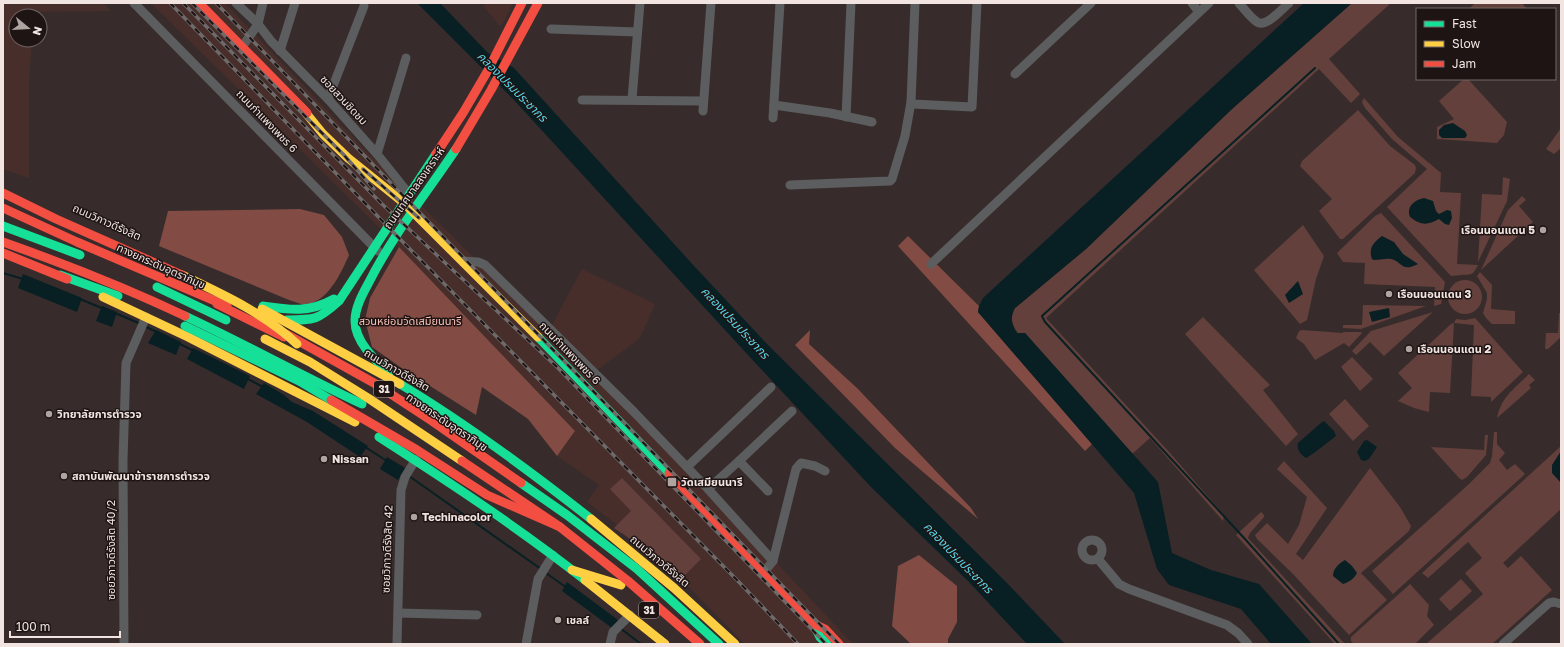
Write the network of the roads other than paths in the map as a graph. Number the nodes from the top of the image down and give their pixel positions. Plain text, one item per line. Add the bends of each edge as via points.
1 (134, 3) edge
2 (199, 3) edge
3 (236, 3) edge
4 (263, 3) edge
5 (295, 3) edge
6 (522, 3) edge
7 (538, 3) edge
8 (640, 3) edge
9 (711, 3) edge
10 (780, 3) edge
11 (851, 3) edge
12 (915, 3) edge
13 (976, 3) edge
14 (1091, 3) edge
15 (1192, 3) edge
16 (1209, 3) edge
17 (1239, 3) edge
18 (1289, 3) edge
19 (364, 6) dead end
20 (1199, 12) junction
21 (258, 24) junction
22 (551, 29) dead end
23 (637, 32) junction
24 (242, 47) junction
25 (280, 51) junction
26 (406, 58) dead end
27 (1015, 74) dead end
28 (328, 99) junction
29 (632, 99) junction
30 (582, 100) dead end
31 (703, 101) junction
32 (911, 102) junction
33 (774, 105) junction
34 (703, 111) dead end
35 (846, 117) junction
36 (773, 118) dead end
37 (872, 122) dead end
38 (378, 154) junction
39 (790, 184) dead end
40 (3, 185) edge
41 (3, 193) edge
42 (3, 198) edge
43 (407, 198) junction
44 (34, 204) junction
45 (3, 208) edge
46 (413, 211) junction
47 (3, 215) edge
48 (3, 226) edge
49 (3, 242) edge
50 (374, 248) junction
51 (3, 253) edge
52 (383, 255) junction
53 (87, 258) dead end
54 (463, 261) junction
55 (930, 264) dead end
56 (60, 275) junction
57 (146, 282) dead end
58 (352, 282) junction
59 (256, 305) junction
60 (144, 320) junction
61 (283, 320) junction
62 (235, 324) dead end
63 (255, 334) dead end
64 (297, 344) junction
65 (400, 384) junction
66 (326, 387) junction
67 (771, 387) dead end
68 (792, 411) dead end
69 (353, 421) junction
70 (416, 459) junction
71 (739, 461) junction
72 (687, 466) junction
73 (825, 471) dead end
74 (708, 489) junction
75 (768, 491) dead end
76 (560, 527) junction
77 (553, 555) junction
78 (1098, 559) dead end
79 (773, 561) junction
80 (572, 570) junction
81 (764, 572) junction
82 (621, 585) junction
83 (1561, 604) edge
84 (398, 613) junction
85 (477, 615) dead end
86 (630, 615) junction
87 (814, 624) junction
88 (124, 644) edge
89 (397, 644) edge
90 (526, 644) edge
91 (610, 644) edge
92 (665, 644) edge
93 (687, 644) edge
94 (700, 644) edge
95 (711, 644) edge
96 (719, 644) edge
97 (735, 644) edge
98 (827, 644) edge
99 (839, 644) edge
100 (1248, 644) edge
101 (1503, 644) edge

1 - 50 street, ถนนกำแพงเพชร 6
2 - 24 main road, ถนนกำแพงเพชร 6
3 - 21 street, ซอยสวนชิดชม
4 - 21 street
5 - 25 street
6 - 43 main road, ถนนเทศบาลสงเคราะห์ via 463,113
7 - 46 main road, ถนนเทศบาลสงเคราะห์ via 475,118
8 - 23 street
9 - 31 street
10 - 33 street
11 - 35 street
12 - 32 street
13 - 32 street via 972,107
14 - 27 street
15 - 20 street
16 - 20 street
17 - 18 street via 1262,23 1267,22
19 - 28 street
20 - 55 street
21 - 24 street
21 - 25 street, ซอยสวนชิดชม
22 - 23 street
23 - 29 street
24 - 43 main road, ถนนกำแพงเพชร 6 via 348,158
25 - 28 street, ซอยสวนชิดชม
26 - 38 street
28 - 38 street, ซอยสวนชิดชม
29 - 30 street
29 - 31 street
31 - 34 street
32 - 39 street via 906,129 890,181
33 - 35 street
33 - 36 street
35 - 37 street
38 - 43 street, ซอยสวนชิดชม
40 - 44 main road, ถนนวิภาวดีรังสิต
41 - 64 main road, bridge via 56,220 200,283 276,324
42 - 44 main road, 31
43 - 46 main road, ถนนกำแพงเพชร 6
43 - 50 main road, ถนนเทศบาลสงเคราะห์
44 - 59 main road, ถนนวิภาวดีรังสิต / 31 via 177,266
45 - 96 main road, ถนนวิภาวดีรังสิต / 31 via 261,321 374,383 584,528 638,569
46 - 52 main road, ถนนเทศบาลสงเคราะห์
46 - 54 main road, ถนนกำแพงเพชร 6
47 - 64 main road, ทางยกระดับอุตราภิมุข / 31, bridge via 194,293
48 - 53 main road
49 - 66 main road, 31 via 68,265 150,299 239,341
50 - 52 street, ถนนกำแพงเพชร 6
50 - 58 main road, ถนนเทศบาลสงเคราะห์
51 - 56 main road, 31
52 - 65 main road, ถนนเทศบาลสงเคราะห์ via 362,296 355,320 356,330 377,362
54 - 72 street via 484,265
54 - 81 main road, ถนนกำแพงเพชร 6
56 - 60 main road, 31
56 - 76 main road, bridge via 120,297 185,326 305,385 417,450 486,495
57 - 62 main road, ทางยกระดับอุตราภิมุข
58 - 59 main road via 318,308 293,310
58 - 61 main road, ถนนเทศบาลสงเคราะห์ via 324,314 303,321
59 - 61 main road, ถนนวิภาวดีรังสิต / 31
60 - 69 main road, 31 via 188,337
60 - 88 street, ซอยวิภาวดีรังสิต 40/2 via 126,363 123,460
61 - 65 main road, ถนนวิภาวดีรังสิต / 31
63 - 76 main road, ทางยกระดับอุตราภิมุข / 31, bridge via 310,362 368,398
64 - 95 main road, ทางยกระดับอุตราภิมุข / 31 via 373,387 432,425 566,518 637,572
65 - 97 main road, ถนนวิภาวดีรังสิต / 31 via 470,429 556,493 652,569
66 - 69 main road
66 - 82 main road, 31 via 363,405 427,447 556,534
67 - 72 street
68 - 71 street
69 - 70 main road, 31
70 - 77 main road, 31
70 - 84 street, ซอยวิภาวดีรังสิต 42 via 406,475 401,490
71 - 74 street
71 - 75 street
72 - 74 street
73 - 79 street via 806,463 801,463 796,468
74 - 79 street
76 - 94 main road, ทางยกระดับอุตราภิมุข / 31 via 628,581
77 - 80 main road, 31
77 - 90 street via 540,575
78 - 100 street via 1119,584 1227,626
79 - 81 street
80 - 82 main road
80 - 86 main road, 31
81 - 87 main road, ถนนกำแพงเพชร 6
82 - 93 main road, 31
83 - 101 street via 1549,603
84 - 85 street
84 - 89 street, ซอยวิภาวดีรังสิต 42
86 - 91 street via 614,631
86 - 92 main road, 31
87 - 98 main road, ถนนกำแพงเพชร 6 via 820,637
87 - 99 main road, ถนนกำแพงเพชร 6 via 825,630

